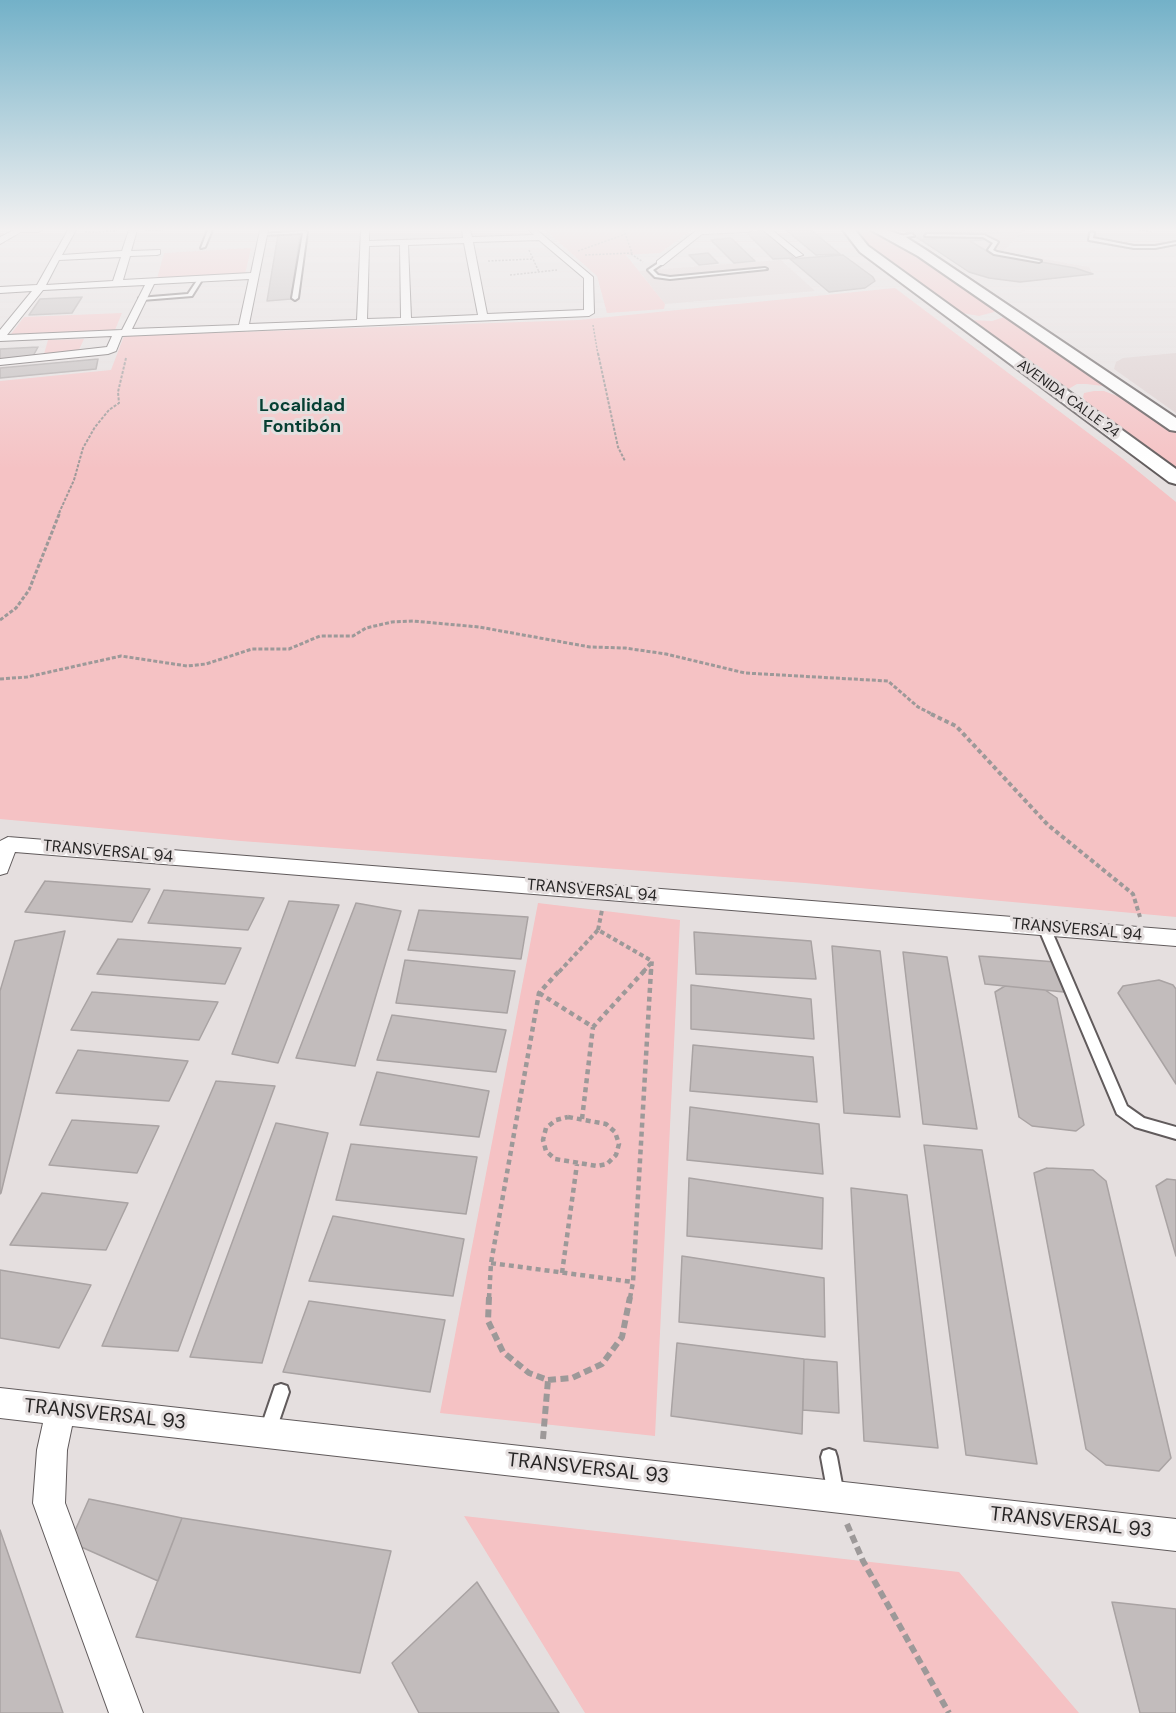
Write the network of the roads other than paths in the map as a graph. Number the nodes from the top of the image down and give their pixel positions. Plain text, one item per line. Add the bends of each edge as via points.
1 (22, 310) edge
2 (137, 310) edge
3 (247, 310) edge
4 (362, 310) edge
5 (406, 310) edge
6 (482, 310) edge
7 (589, 310) edge
8 (947, 310) edge
9 (986, 310) edge
10 (953, 314) junction
11 (991, 314) junction
12 (483, 317) junction
13 (406, 321) junction
14 (362, 322) junction
15 (244, 327) junction
16 (127, 332) junction
17 (0, 337) edge
18 (0, 362) edge
19 (1082, 394) junction
20 (1133, 397) junction
21 (1176, 426) edge
22 (1176, 478) edge
23 (0, 868) edge
24 (1044, 927) junction
25 (1176, 938) edge
26 (1176, 1133) edge
27 (281, 1392) dead end
28 (0, 1403) edge
29 (61, 1410) junction
30 (267, 1433) junction
31 (829, 1457) dead end
32 (836, 1497) junction
33 (1176, 1535) edge
34 (126, 1713) edge

1 - 17 street
2 - 16 street
3 - 15 street
4 - 14 street
5 - 13 street
6 - 12 street
7 - 12 street via 589,313
8 - 10 main road, AVENIDA CALLE 24
9 - 11 main road
10 - 11 main road
10 - 19 main road, AVENIDA CALLE 24
11 - 20 main road
12 - 13 street
13 - 14 street
14 - 15 street
15 - 16 street
16 - 17 street
16 - 18 street via 108,351
19 - 20 main road via 1107,389
19 - 22 main road, AVENIDA CALLE 24
20 - 21 main road
23 - 24 street, TRANSVERSAL 94 via 8,844
24 - 25 street, TRANSVERSAL 94
24 - 26 lane via 1122,1110 1140,1123
27 - 30 lane
28 - 29 street, TRANSVERSAL 93
29 - 30 street, TRANSVERSAL 93
29 - 34 street via 52,1450 49,1503
30 - 32 street, TRANSVERSAL 93
31 - 32 lane
32 - 33 street, TRANSVERSAL 93

